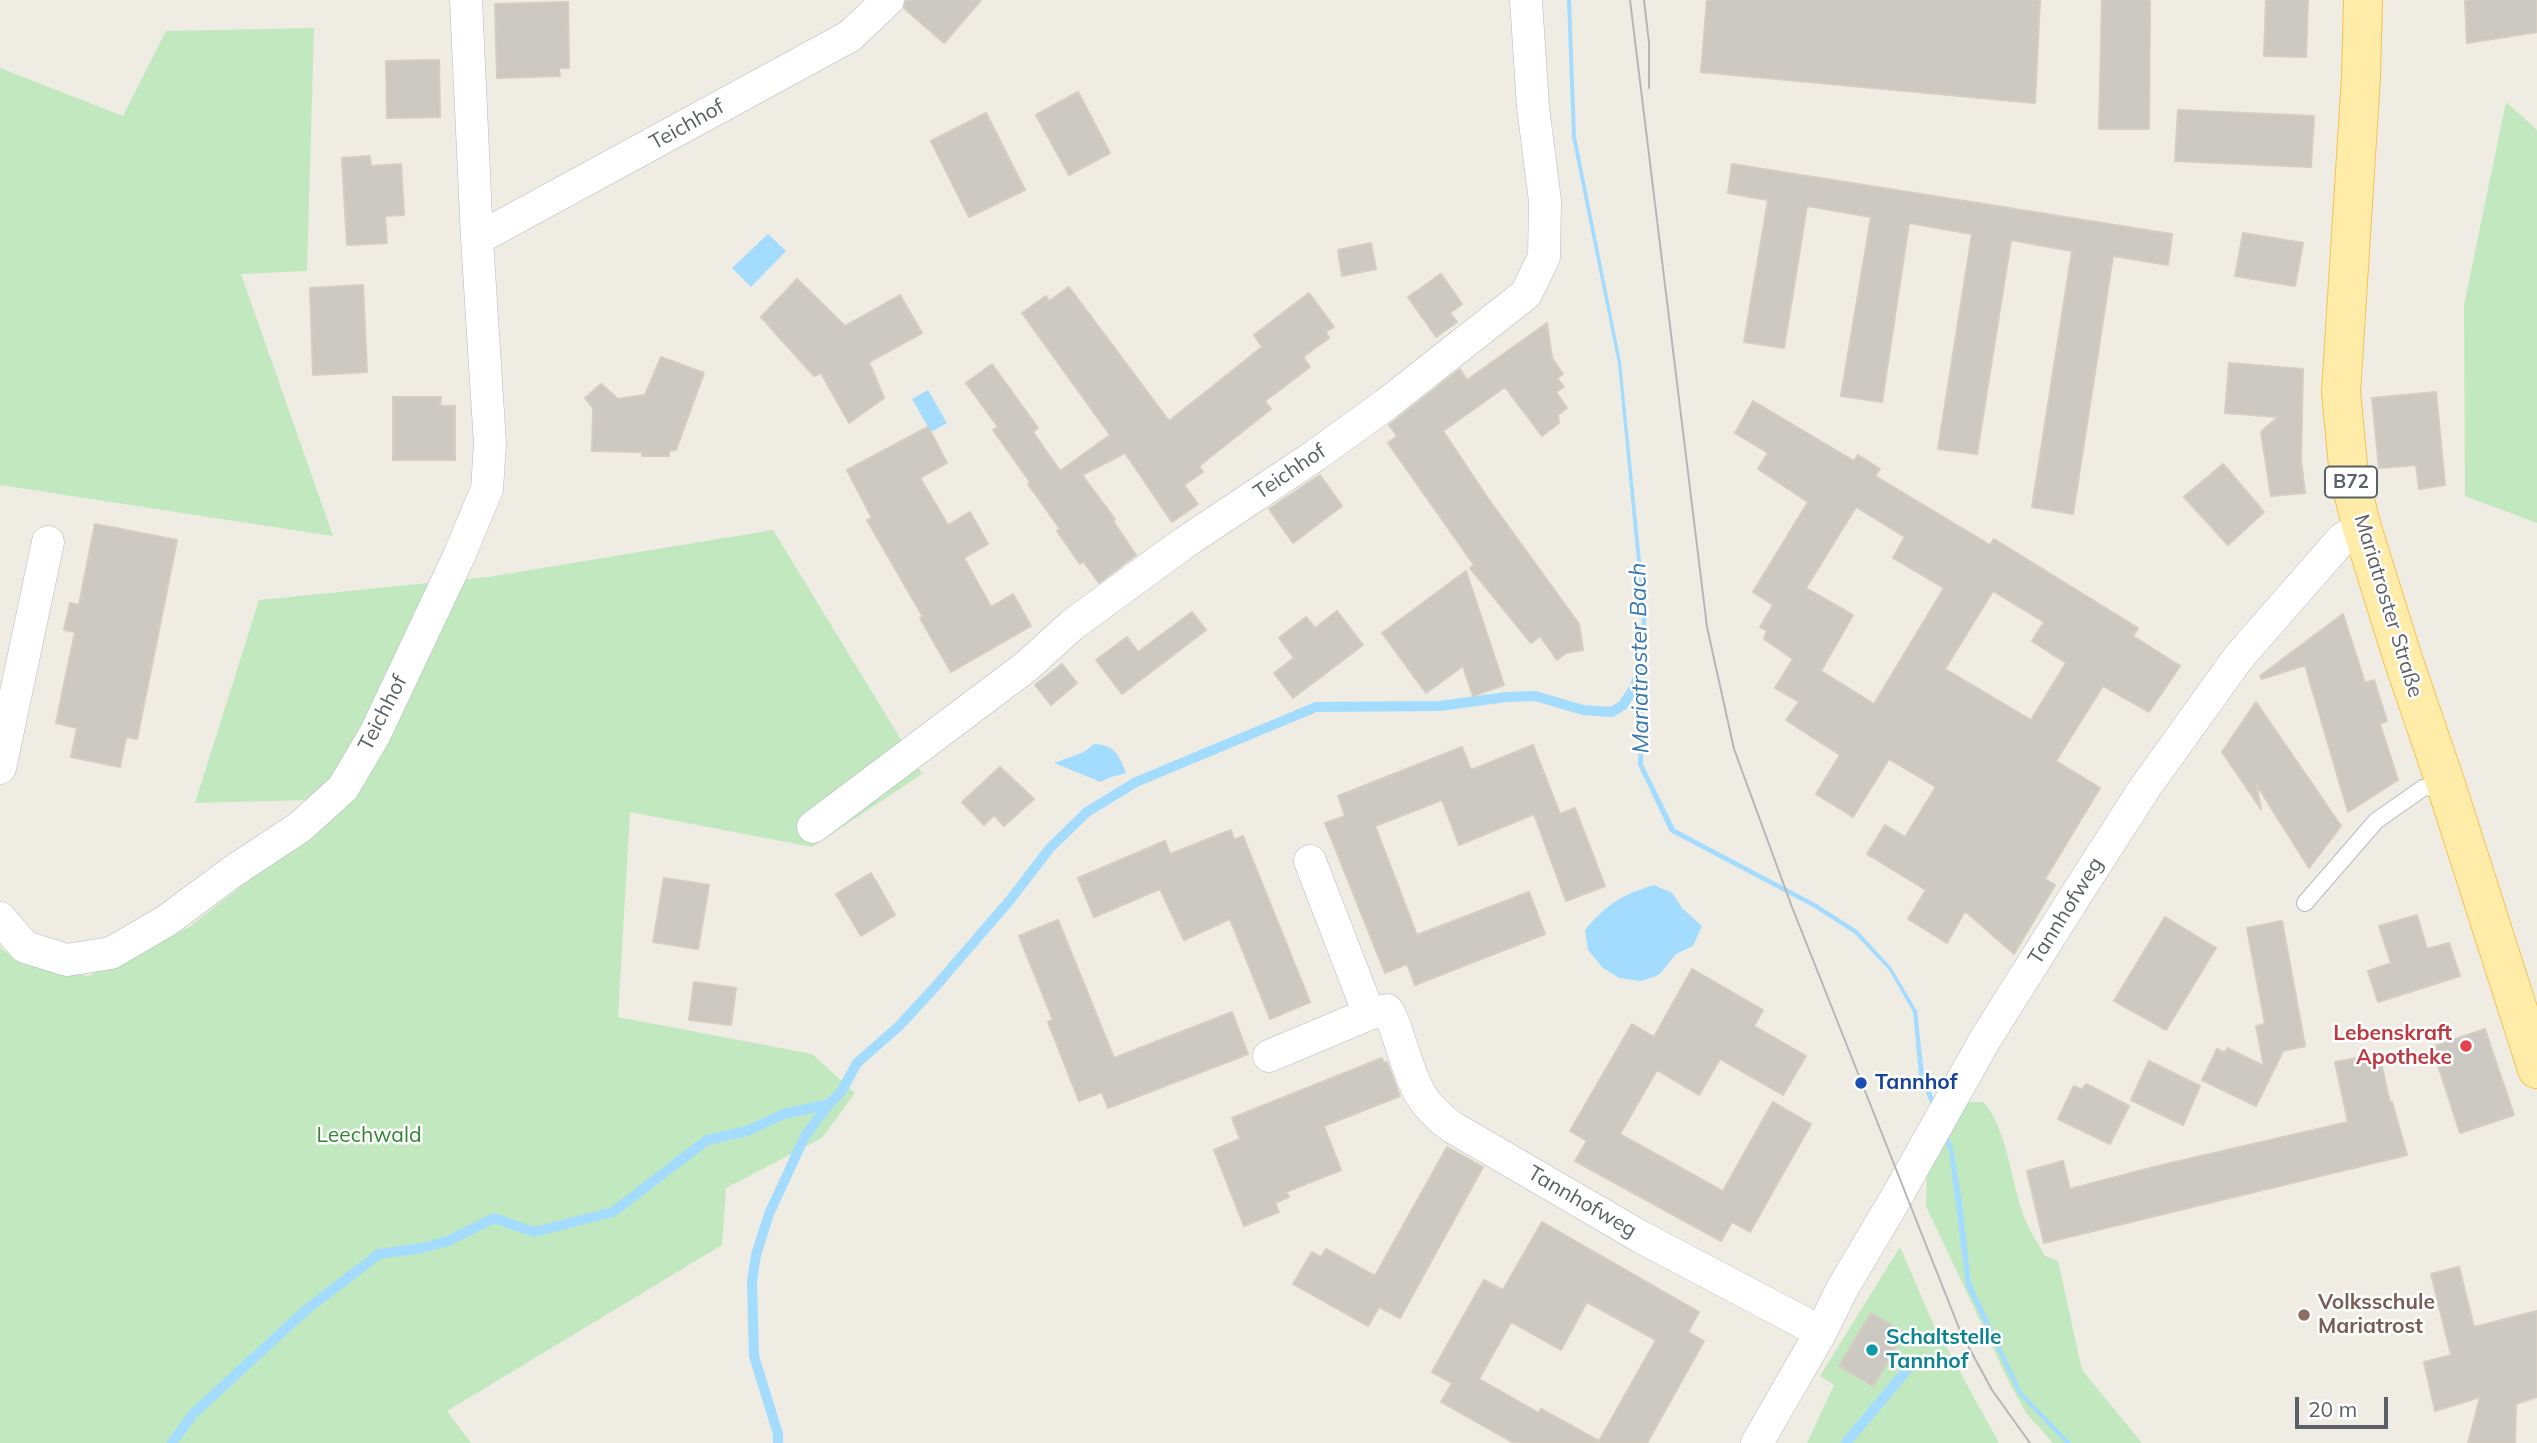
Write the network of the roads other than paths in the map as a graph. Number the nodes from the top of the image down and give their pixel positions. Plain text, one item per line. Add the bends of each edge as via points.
1 (466, 0) edge
2 (888, 0) edge
3 (1526, 0) edge
4 (2363, 0) edge
5 (477, 239) junction
6 (2362, 528) junction
7 (48, 542) dead end
8 (0, 768) edge
9 (2446, 785) junction
10 (813, 827) dead end
11 (1310, 861) dead end
12 (2305, 904) dead end
13 (0, 918) edge
14 (1382, 1019) junction
15 (1269, 1056) dead end
16 (2537, 1069) edge
17 (1821, 1332) junction
18 (1757, 1443) edge

1 - 5 street, Teichhof
2 - 5 street, Teichhof via 850,36
3 - 10 street, Teichhof via 1545,201 1544,257 1526,294 1385,405 1072,625 1027,666
4 - 6 main road, Mariatroster Straße / B72 via 2341,392 2349,476
5 - 13 street, Teichhof via 490,444 487,488 375,734 343,788 300,827 166,921 111,953 67,960 25,947
6 - 9 main road, Mariatroster Straße / B72
6 - 17 street, Tannhofweg via 2342,539 2230,669 2144,789 1986,1038
7 - 8 street
9 - 12 lane via 2423,789 2376,821
9 - 16 main road, Mariatroster Straße / B72
11 - 14 street, Tannhofweg
14 - 15 street
14 - 17 street, Tannhofweg via 1414,1087 1432,1112 1452,1128 1641,1237
17 - 18 street, Tannhofweg

